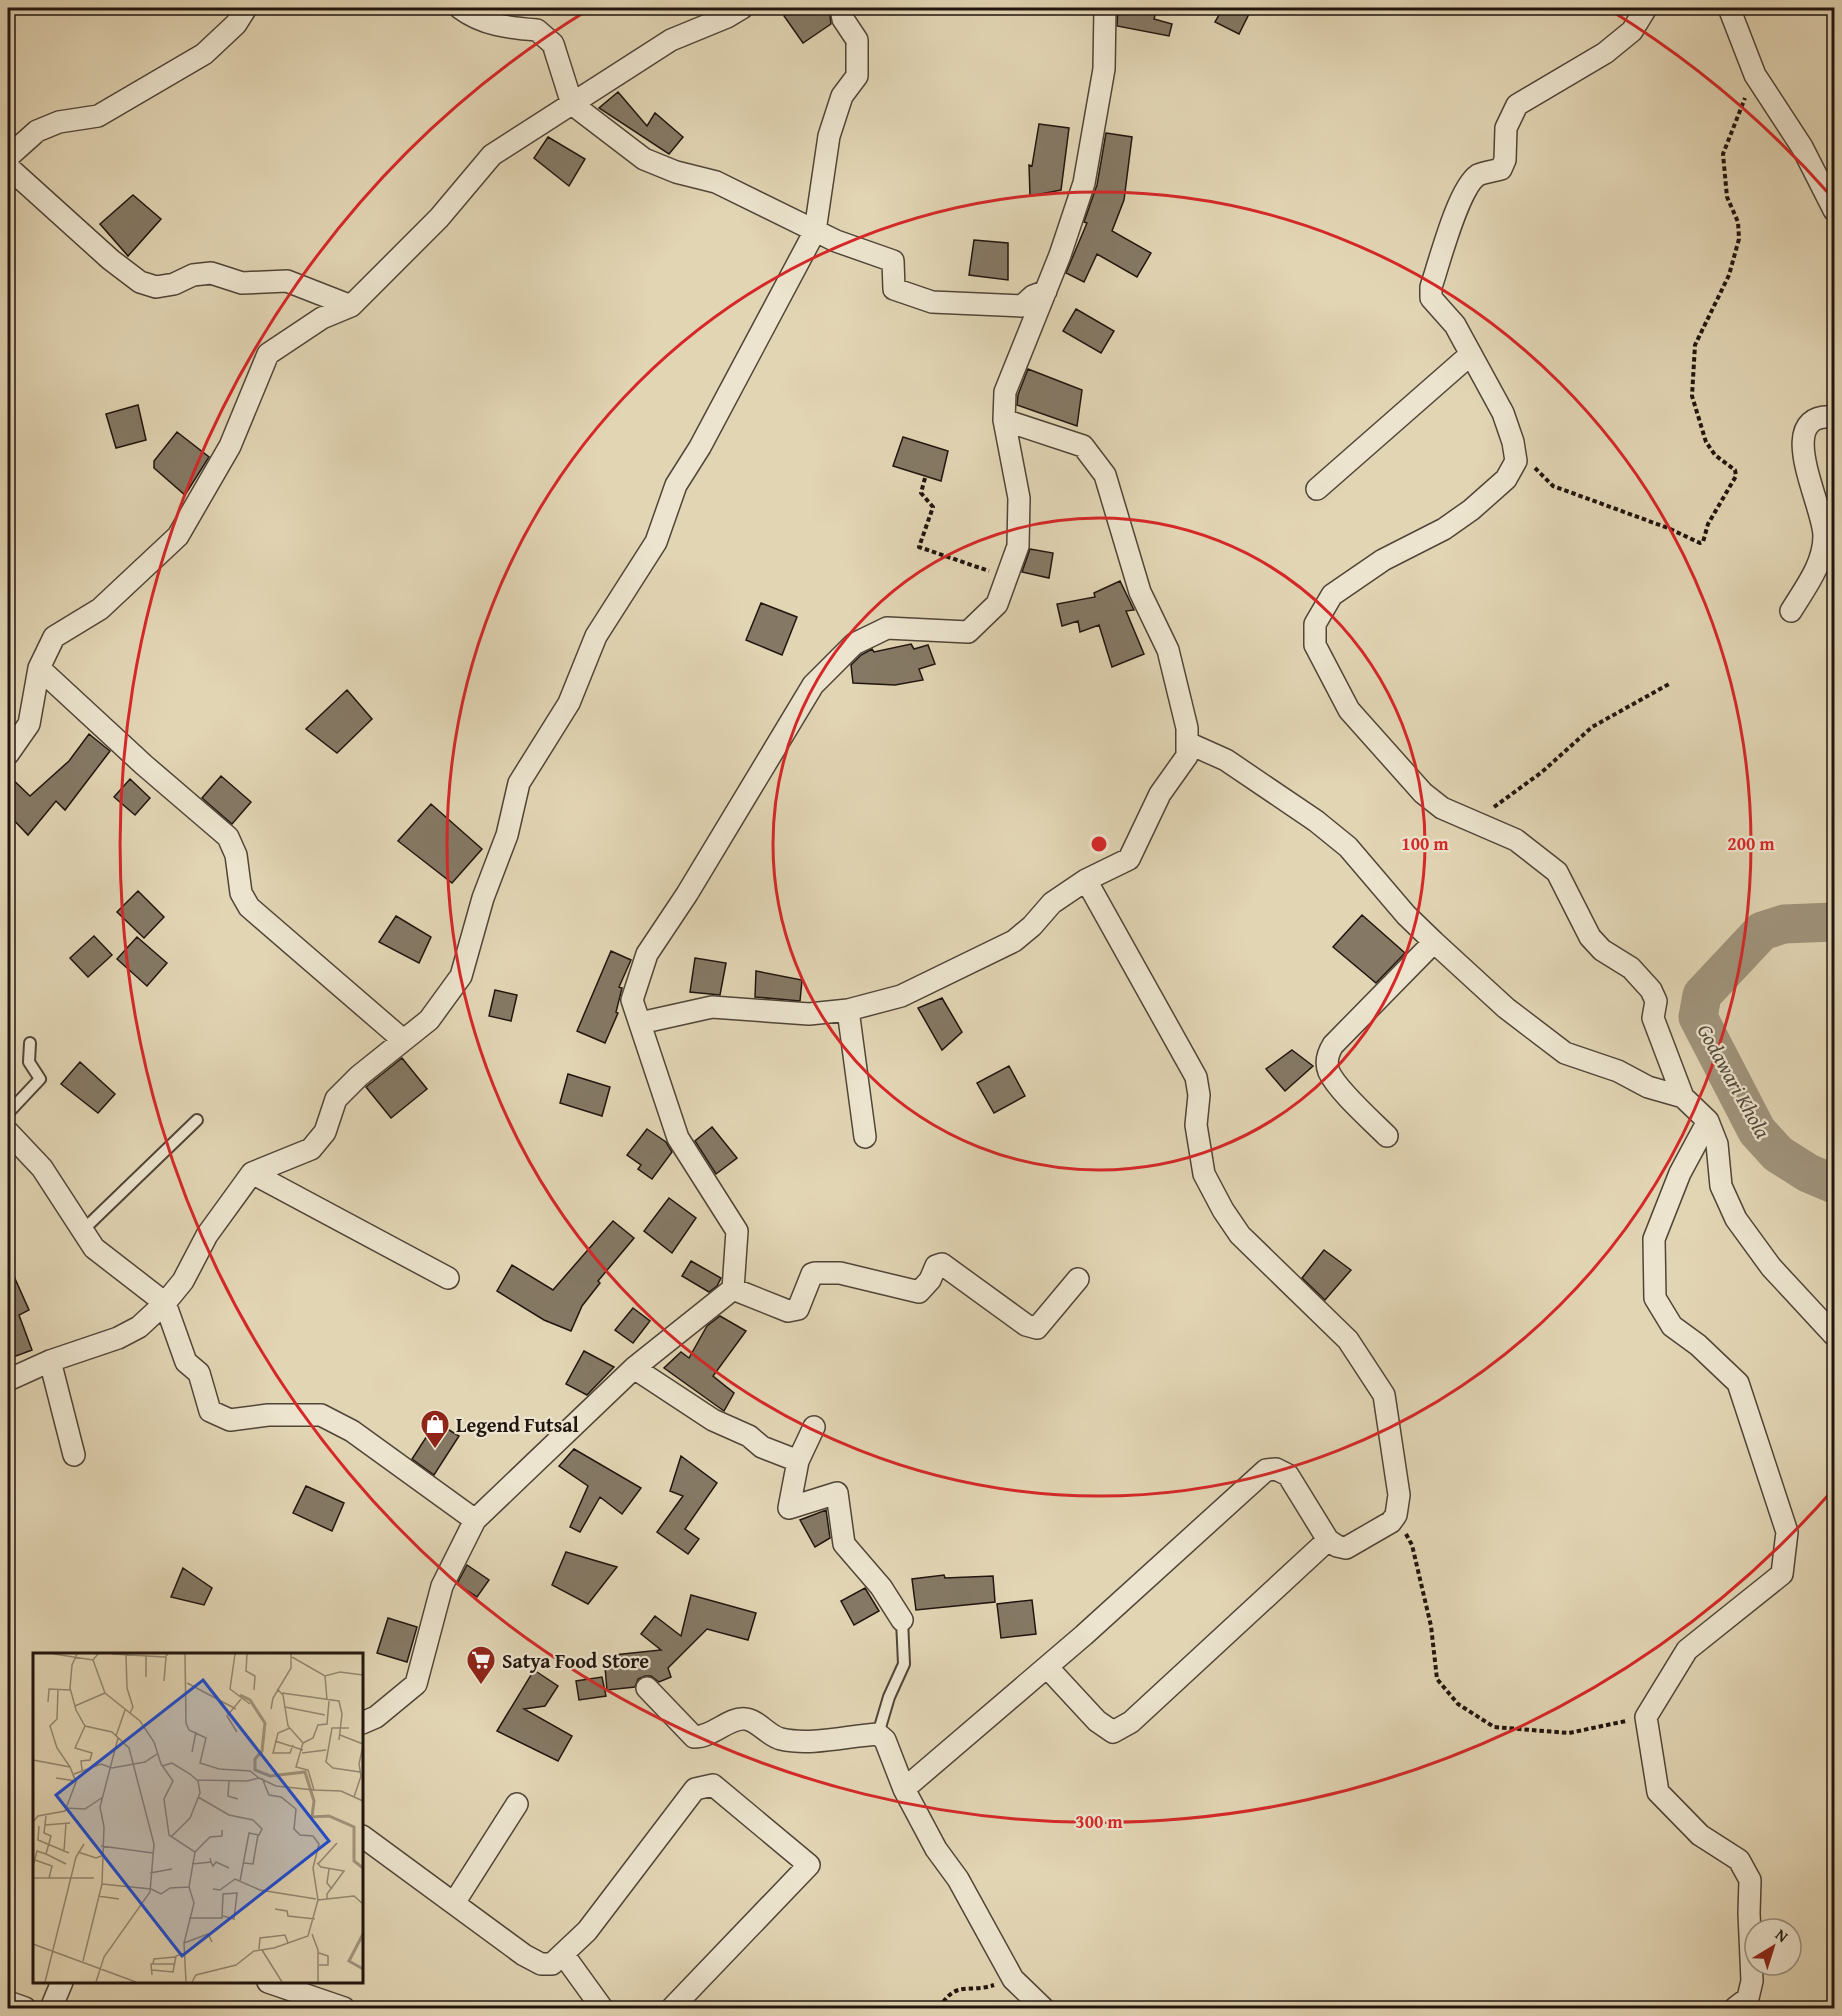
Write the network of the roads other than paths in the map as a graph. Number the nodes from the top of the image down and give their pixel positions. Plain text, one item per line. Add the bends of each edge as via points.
1 (460, 8) edge
2 (742, 8) edge
3 (841, 8) edge
4 (1105, 8) edge
5 (1646, 8) edge
6 (1729, 8) edge
7 (238, 11) edge
8 (572, 104) junction
9 (8, 157) edge
10 (8, 166) edge
11 (1834, 210) edge
12 (815, 231) junction
13 (1046, 291) junction
14 (351, 306) junction
15 (1471, 354) junction
16 (1834, 417) edge
17 (1004, 420) junction
18 (1317, 489) dead end
19 (1791, 611) dead end
20 (39, 668) junction
21 (1188, 743) junction
22 (8, 754) edge
23 (1086, 880) junction
24 (1434, 942) junction
25 (848, 1010) junction
26 (640, 1023) junction
27 (403, 1040) junction
28 (30, 1044) dead end
29 (1683, 1097) junction
30 (8, 1113) edge
31 (197, 1120) dead end
32 (1708, 1120) junction
33 (8, 1132) edge
34 (865, 1137) dead end
35 (1387, 1137) dead end
36 (252, 1173) junction
37 (82, 1231) junction
38 (448, 1278) dead end
39 (1078, 1279) dead end
40 (733, 1289) junction
41 (165, 1303) junction
42 (1834, 1335) edge
43 (50, 1361) junction
44 (634, 1368) junction
45 (8, 1380) edge
46 (814, 1427) dead end
47 (74, 1455) dead end
48 (798, 1461) junction
49 (475, 1520) junction
50 (1328, 1540) junction
51 (902, 1620) joint
52 (1047, 1667) junction
53 (647, 1688) dead end
54 (363, 1723) edge
55 (878, 1734) junction
56 (904, 1789) junction
57 (518, 1804) dead end
58 (363, 1837) edge
59 (453, 1903) junction
60 (562, 1954) junction
61 (62, 1983) edge
62 (271, 1983) edge
63 (8, 2002) edge
64 (25, 2008) edge
65 (51, 2008) edge
66 (344, 2008) edge
67 (602, 2008) edge
68 (672, 2008) edge
69 (1043, 2008) edge
70 (1735, 2008) edge

1 - 8 street via 502,28 537,30 553,44
2 - 8 street via 671,40
3 - 12 street via 843,19 857,40 856,76 842,96 829,136
4 - 13 street via 1104,69 1084,183
5 - 15 street via 1632,31 1605,53 1517,105 1506,128 1501,169 1477,176 1468,188 1450,225 1431,298 1455,326
6 - 11 street via 1755,75 1802,147
7 - 9 street via 204,54 98,116 59,122 37,131
8 - 12 street via 644,159 716,182
8 - 14 street via 492,154 439,218
10 - 14 street via 140,282 156,287 211,273 242,283 287,281
12 - 13 street via 893,261 894,289 913,297 963,305 1022,306
12 - 27 street via 676,485 656,542 596,636 569,703 519,783 507,835 483,898 461,976 429,1020
13 - 17 street via 1005,392
14 - 20 street via 322,318 268,354 230,447 178,536 100,609 54,637
15 - 18 street
15 - 29 street via 1503,413 1516,461 1506,479 1471,510 1444,529 1383,560 1332,595 1315,624 1315,645 1349,710 1424,793 1442,808 1516,840 1557,872 1590,937 1602,950 1631,968 1651,990 1656,1001 1653,1018
16 - 19 street via 1823,416 1811,423 1803,437 1802,458 1822,513 1824,537 1820,563
17 - 21 street via 1083,446 1105,475 1140,592 1167,650
17 - 26 street via 1019,498 1018,546 997,604 968,632 888,628 854,644 813,685 647,954 632,1000
20 - 22 street via 29,724
20 - 27 street via 228,837 237,855 241,893 249,907
21 - 23 street via 1187,756 1160,794 1129,859
21 - 24 street via 1226,760 1324,827 1348,847
23 - 25 street via 1052,903 1014,941 901,996
23 - 50 street via 1196,1077 1196,1125 1204,1174 1223,1210 1240,1234 1348,1340 1384,1395 1399,1495 1396,1515 1391,1522 1346,1548
24 - 29 street via 1506,1008 1565,1053
24 - 35 street via 1333,1045 1327,1056 1328,1071 1335,1082
25 - 26 street via 809,1014 712,1007
25 - 34 street
26 - 40 street via 678,1138 737,1231
27 - 36 street via 336,1099 325,1132 311,1149
28 - 30 lane via 29,1062 40,1079
29 - 32 street
31 - 37 lane
32 - 42 street via 1717,1144 1721,1186 1736,1219 1771,1267
32 - 70 street via 1680,1173 1654,1239 1655,1298 1672,1326 1738,1383 1786,1532 1782,1574 1688,1650 1646,1717 1658,1792 1700,1835 1739,1860 1750,1880 1752,1981 1748,1998
33 - 37 street via 42,1168
36 - 38 street
36 - 41 street
37 - 41 street via 94,1248
39 - 40 street via 1036,1328 1026,1325 942,1264 936,1266 919,1292 840,1273 815,1273 798,1310 788,1311
40 - 44 street
41 - 43 street via 139,1327 118,1338
41 - 49 street via 186,1362 199,1373 210,1411 230,1420 268,1415 321,1416 352,1431
43 - 45 street
43 - 47 street
44 - 48 street via 713,1420 749,1436 762,1448
44 - 49 street
46 - 48 street
48 - 51 street via 789,1508 837,1493 844,1544 881,1587
49 - 54 street via 441,1586 416,1684 376,1717
50 - 52 street via 1131,1722 1113,1732 1096,1721
50 - 52 street via 1288,1475 1276,1469 1266,1470
51 - 55 lane via 904,1664
52 - 56 street
53 - 55 street via 694,1737 706,1737 737,1719 747,1719 778,1738 801,1743
55 - 56 street via 885,1740
56 - 69 street via 1013,1979
57 - 59 street
58 - 59 street
59 - 60 street via 541,1964 552,1964
60 - 67 street
60 - 68 street via 588,1930 695,1789 713,1785 809,1865
61 - 65 street
62 - 66 street
63 - 64 street

